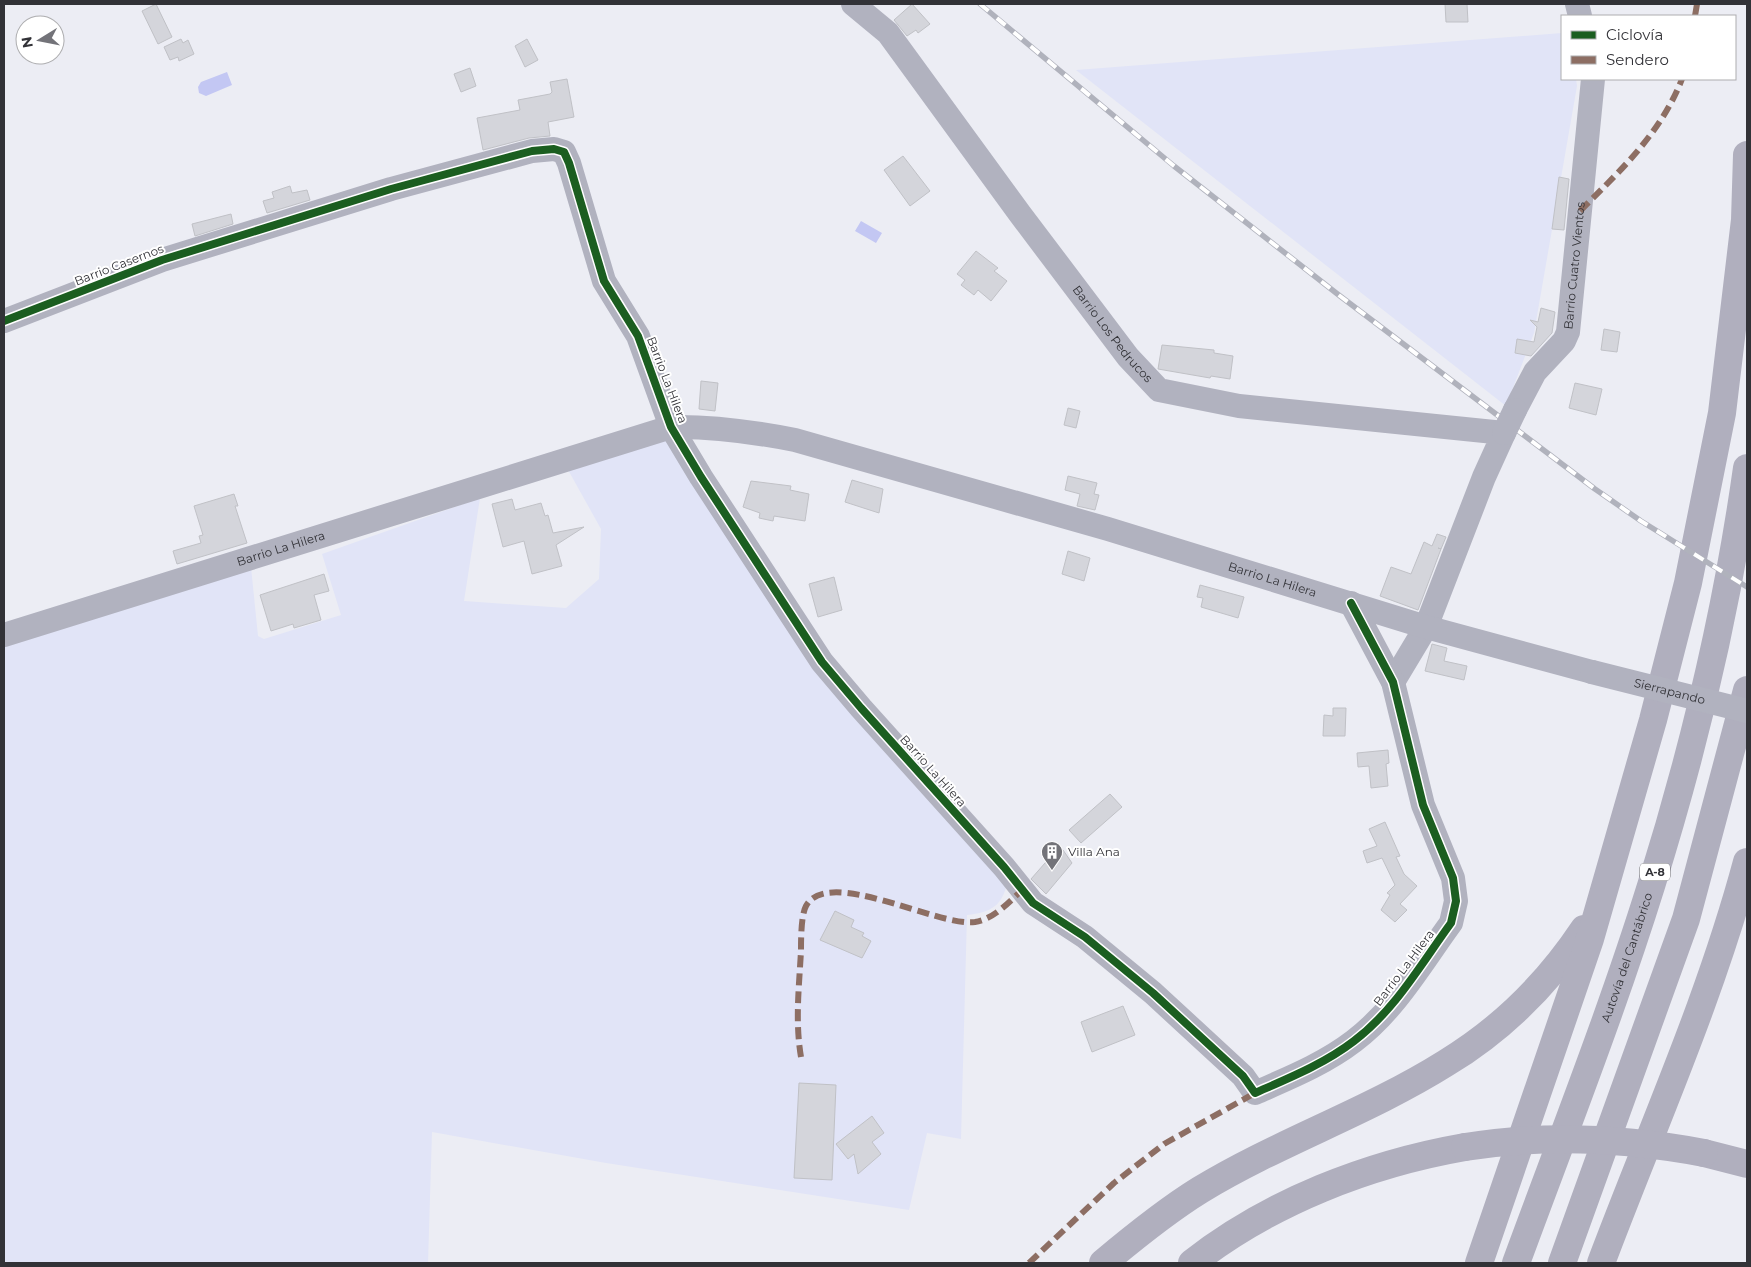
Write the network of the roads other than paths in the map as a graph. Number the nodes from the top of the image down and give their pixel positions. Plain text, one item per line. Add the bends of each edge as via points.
1 (852, 4) edge
2 (1594, 80) edge
3 (1747, 155) edge
4 (243, 236) joint
5 (4, 321) edge
6 (671, 427) junction
7 (1504, 433) junction
8 (1747, 468) edge
9 (1351, 603) junction
10 (1426, 627) junction
11 (4, 635) edge
12 (1592, 672) joint
13 (1393, 682) junction
14 (1747, 690) edge
15 (1747, 711) edge
16 (1616, 854) junction
17 (1747, 862) edge
18 (1747, 1164) edge
19 (1103, 1263) edge
20 (1192, 1263) edge
21 (1479, 1263) edge
22 (1516, 1263) edge
23 (1562, 1263) edge
24 (1601, 1263) edge

1 - 7 street, Barrio Los Pedrucos via 888,33 1128,357 1160,390 1239,406
2 - 7 street, Barrio Cuatro Vientos, bridge via 1568,332 1564,341 1535,372
3 - 16 highway via 1745,220 1722,413 1688,583
4 - 5 street, Barrio Casernos via 162,260
4 - 6 street, Barrio La Hilera via 391,189 532,150 564,152 604,281 638,336
6 - 9 street, Barrio La Hilera via 743,430 795,440 1108,529
6 - 11 street, Barrio La Hilera
6 - 13 street, Barrio La Hilera via 822,662 861,708 1033,903 1085,937 1153,993 1243,1076 1255,1093 1328,1058 1372,1026 1392,1004 1455,913 1453,878 1423,805
7 - 10 street
8 - 22 highway, Autovía del Cantábrico / A-8 via 1717,641 1674,810 1638,926
9 - 10 street, Barrio La Hilera
9 - 13 street, Barrio La Hilera
10 - 12 street, Barrio La Hilera
10 - 13 street
12 - 15 street, Sierrapando, bridge
14 - 23 highway via 1686,919
16 - 19 highway via 1595,907 1567,954 1512,1014 1486,1035 1414,1082 1284,1144 1199,1190
16 - 21 highway
17 - 24 highway via 1706,992
18 - 20 highway, bridge via 1657,1145 1587,1138 1509,1141 1465,1147 1375,1168 1329,1186 1266,1216

